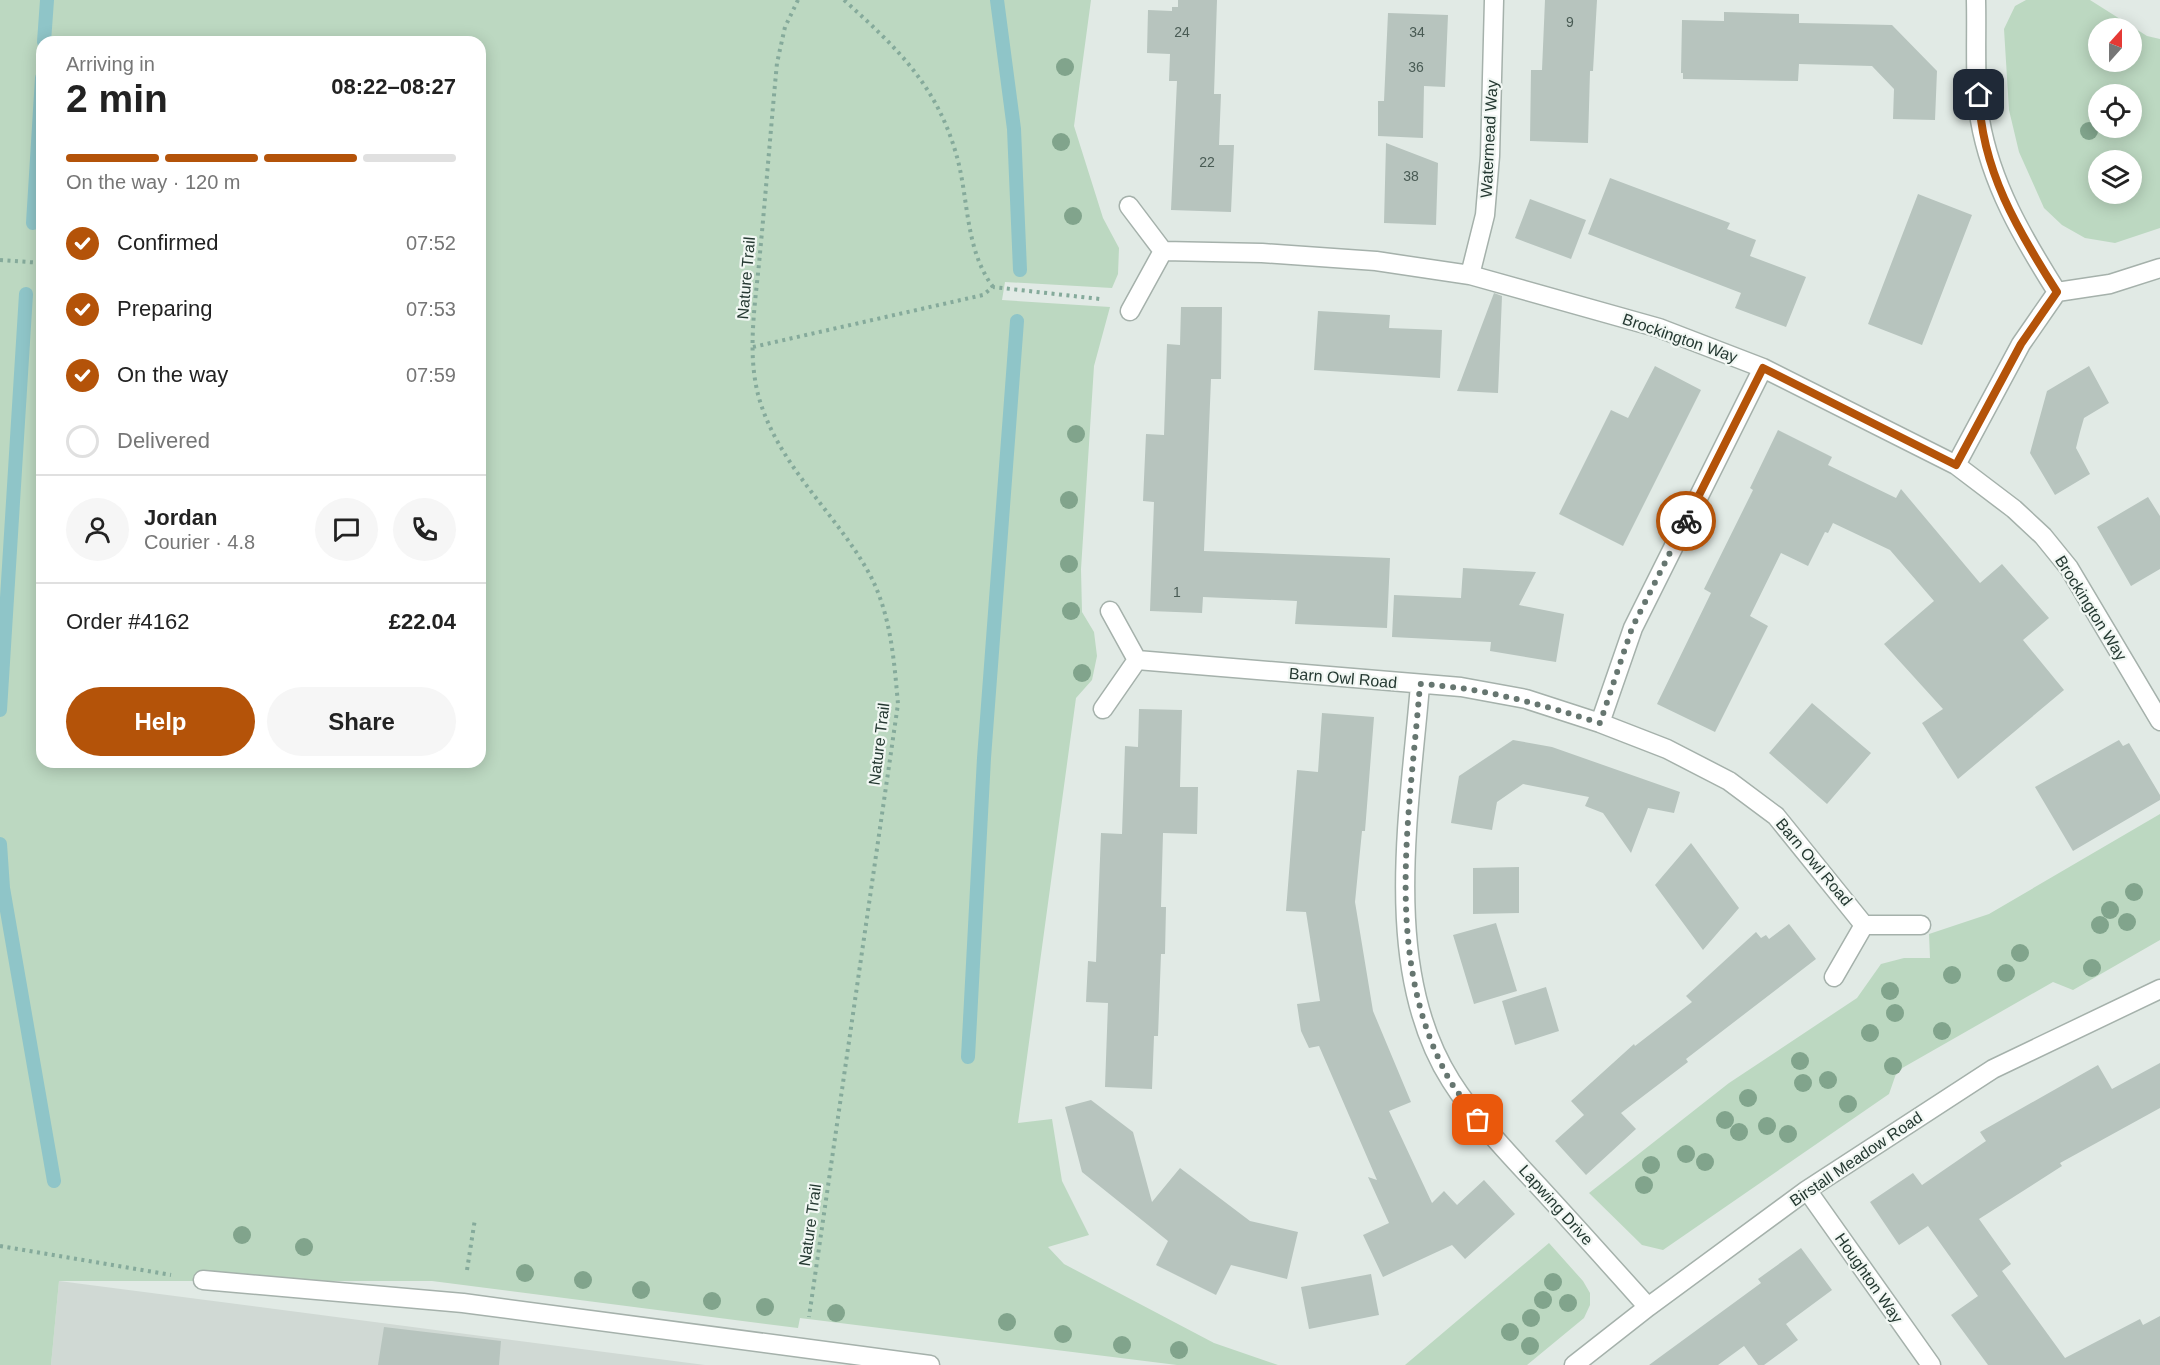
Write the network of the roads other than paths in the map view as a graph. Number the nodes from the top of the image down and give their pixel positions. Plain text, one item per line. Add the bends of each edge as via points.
1 (1494, 0) edge
2 (1976, 0) edge
3 (1129, 206) dead end
4 (1163, 251) junction
5 (2160, 268) edge
6 (1470, 275) junction
7 (2057, 292) junction
8 (1130, 311) road end
9 (1763, 368) junction
10 (1956, 465) junction
11 (1110, 611) dead end
12 (1137, 660) junction
13 (1420, 684) junction
14 (1103, 709) dead end
15 (2160, 721) edge
16 (1600, 723) junction
17 (1864, 925) junction
18 (1921, 926) dead end
19 (1834, 977) dead end
20 (2160, 989) edge
21 (1807, 1190) junction
22 (203, 1280) road end
23 (1648, 1307) junction
24 (930, 1365) edge
25 (1574, 1365) edge
26 (1931, 1365) edge

1 - 6 street, Watermead Way via 1485,215
2 - 7 street via 1980,118 1992,174 2025,241
3 - 4 street
4 - 6 street, Brockington Way via 1376,261
4 - 8 street
5 - 7 street via 2110,284
6 - 9 street, Brockington Way via 1659,328
7 - 10 street via 2021,344
9 - 10 street, Brockington Way
9 - 16 street via 1632,628
10 - 15 street, Brockington Way via 2014,509 2070,568
11 - 12 street
12 - 13 street, Barn Owl Road
12 - 14 street
13 - 16 street, Barn Owl Road via 1526,699
13 - 23 street, Lapwing Drive via 1406,869 1408,950 1416,994 1430,1037 1449,1079 1478,1120
16 - 17 street, Barn Owl Road via 1688,759 1729,781 1776,816
17 - 18 street
17 - 19 street
20 - 21 street, Birstall Meadow Road via 1993,1069
21 - 23 street, Birstall Meadow Road
21 - 26 street, Houghton Way
22 - 24 street via 463,1303
23 - 25 street, Birstall Meadow Road

